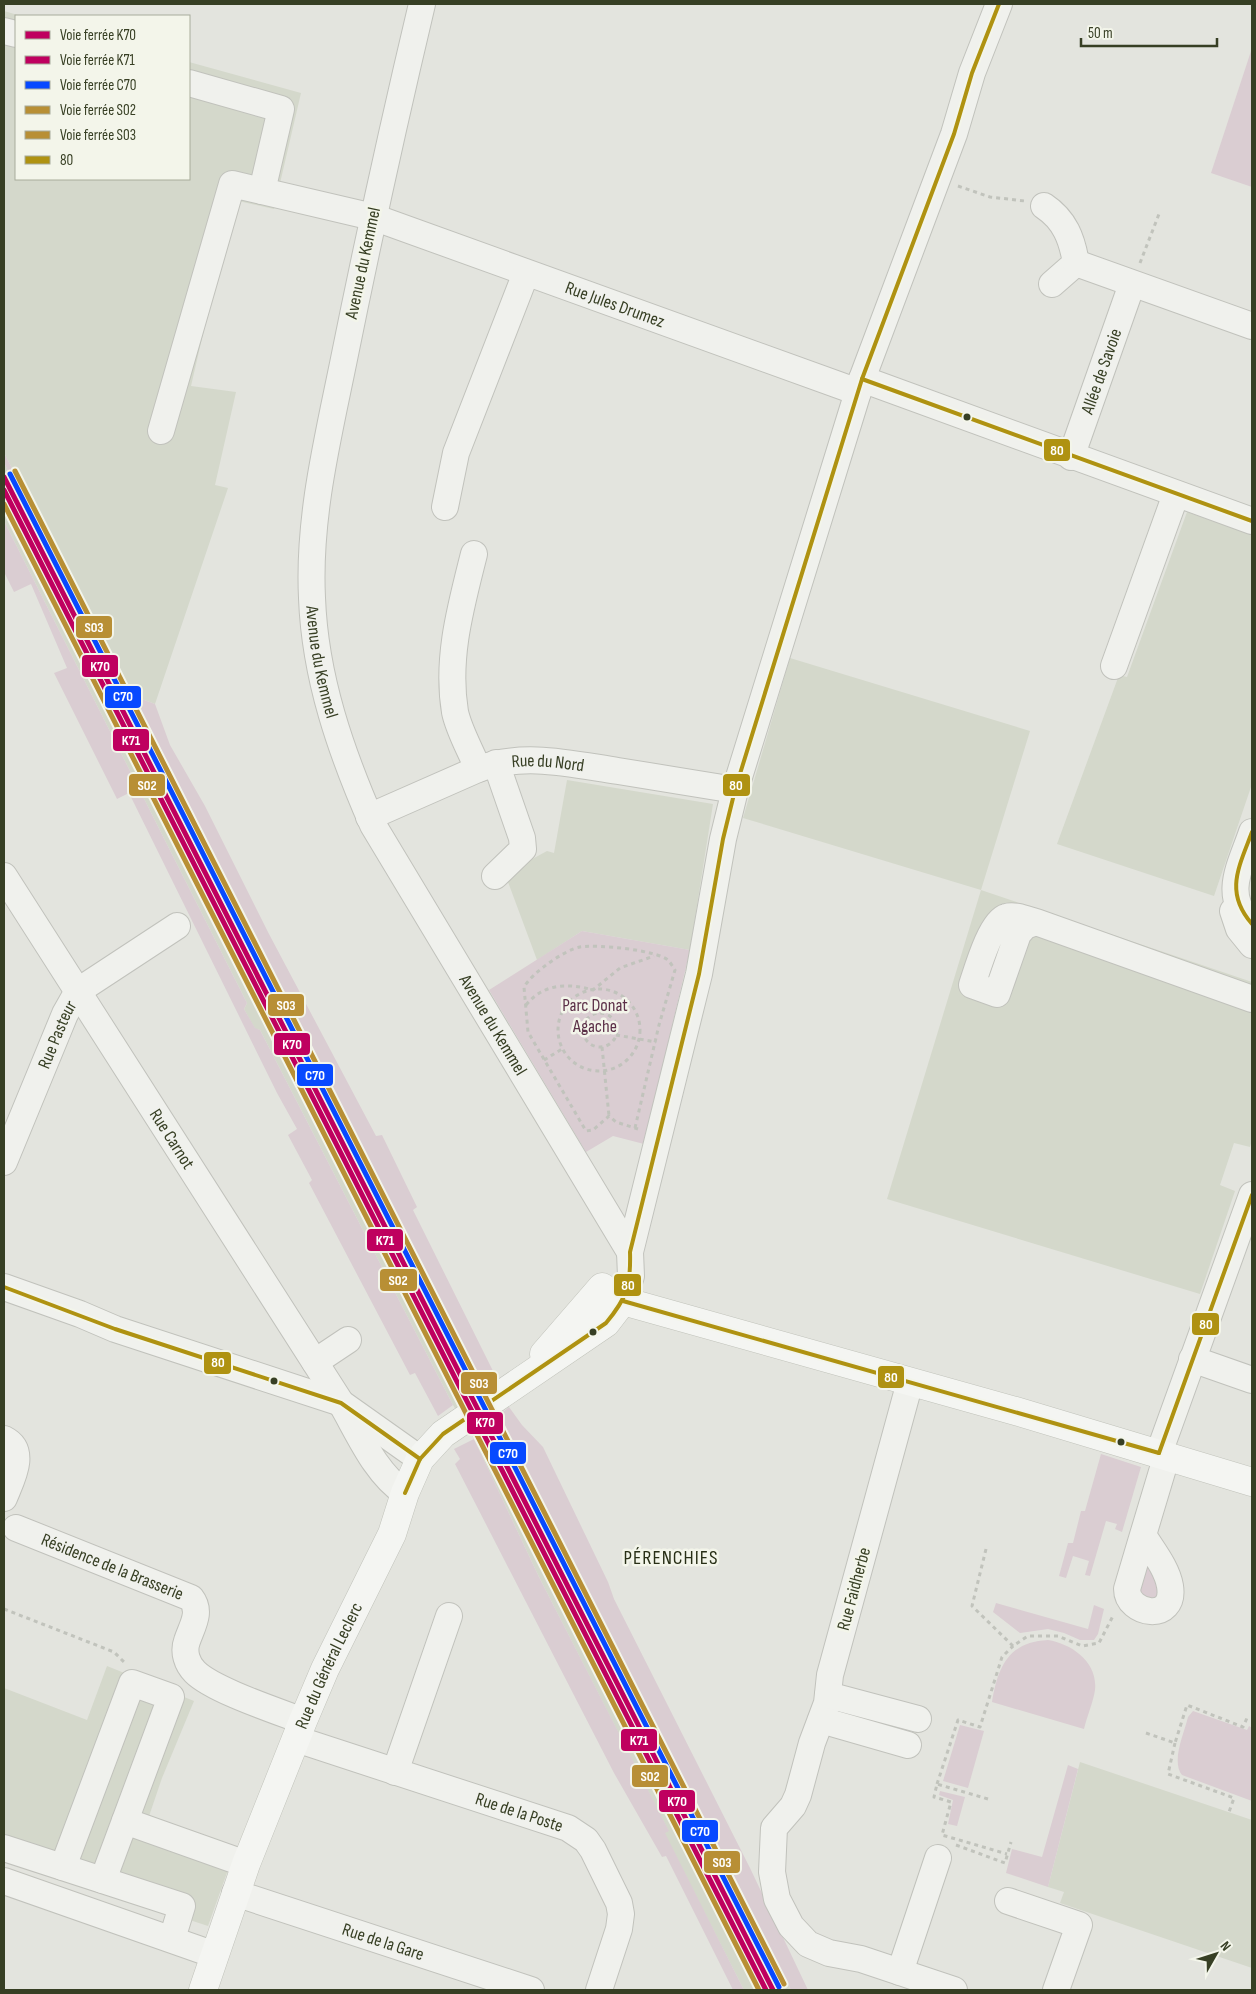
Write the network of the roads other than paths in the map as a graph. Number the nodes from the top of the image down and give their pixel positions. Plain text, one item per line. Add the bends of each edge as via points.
1 (422, 4) edge
2 (999, 4) edge
3 (190, 83) edge
4 (262, 191) junction
5 (1044, 206) road end
6 (372, 217) junction
7 (1076, 263) junction
8 (526, 273) junction
9 (1052, 284) dead end
10 (1132, 284) junction
11 (1252, 326) edge
12 (860, 386) junction
13 (161, 431) dead end
14 (1071, 457) junction
15 (1176, 494) junction
16 (445, 506) dead end
17 (1252, 520) edge
18 (474, 554) dead end
19 (1114, 666) dead end
20 (487, 766) junction
21 (735, 790) junction
22 (369, 817) junction
23 (1252, 832) edge
24 (4, 876) edge
25 (495, 876) dead end
26 (1235, 883) junction
27 (1036, 922) dead end
28 (1252, 924) edge
29 (177, 926) dead end
30 (1252, 945) edge
31 (78, 991) junction
32 (1252, 999) edge
33 (4, 1162) edge
34 (1252, 1195) edge
35 (630, 1252) junction
36 (4, 1287) edge
37 (612, 1294) junction
38 (348, 1340) dead end
39 (1192, 1359) junction
40 (314, 1362) junction
41 (1252, 1380) edge
42 (910, 1382) junction
43 (342, 1403) junction
44 (4, 1439) edge
45 (1163, 1454) junction
46 (420, 1458) junction
47 (1252, 1482) edge
48 (405, 1493) junction
49 (4, 1498) edge
50 (16, 1528) dead end
51 (1143, 1535) junction
52 (449, 1616) dead end
53 (824, 1707) junction
54 (918, 1719) dead end
55 (299, 1730) junction
56 (908, 1744) dead end
57 (395, 1772) junction
58 (125, 1821) junction
59 (4, 1848) edge
60 (938, 1858) road end
61 (246, 1864) junction
62 (64, 1867) junction
63 (4, 1880) edge
64 (103, 1880) junction
65 (235, 1893) junction
66 (1008, 1901) dead end
67 (172, 1939) junction
68 (215, 1955) junction
69 (900, 1972) junction
70 (203, 1990) edge
71 (531, 1990) edge
72 (599, 1990) edge
73 (954, 1990) edge
74 (1056, 1990) edge

1 - 6 street, Avenue du Kemmel
2 - 12 street
3 - 4 street via 281,109
4 - 6 street, Rue Jules Drumez
4 - 13 street, Rue Jules Drumez via 232,184
5 - 7 street via 1060,219 1068,232
6 - 8 street, Rue Jules Drumez
6 - 22 street, Avenue du Kemmel via 318,493 311,577 318,657 326,696 343,753
7 - 9 street
7 - 10 street
8 - 12 street, Rue Jules Drumez
8 - 16 street via 456,453
10 - 11 street
10 - 14 street, Allée de Savoie
12 - 14 street, Rue Jules Drumez
12 - 21 street
14 - 15 street, Rue Jules Drumez
15 - 17 street, Rue Jules Drumez
15 - 19 street
18 - 20 street via 451,665 456,713
20 - 21 street, Rue du Nord via 528,759
20 - 22 street, Rue du Nord
20 - 25 street via 522,838 523,849
21 - 35 street via 721,847 699,974
22 - 35 street, Avenue du Kemmel
23 - 26 street
24 - 31 street, Rue Carnot
26 - 28 street via 1238,904
26 - 30 street via 1234,915 1239,929
27 - 32 street
29 - 31 street, Rue Pasteur
31 - 33 street, Rue Pasteur via 65,1014
31 - 40 street, Rue Carnot
34 - 39 street
35 - 37 street
36 - 43 street via 115,1329
37 - 42 main road
37 - 46 main road, Rue du Général Leclerc via 509,1387 443,1434
38 - 40 street
39 - 41 street
39 - 45 street
40 - 43 street, Rue Carnot
42 - 45 main road
42 - 53 street, Rue Faidherbe
43 - 46 street, Rue Carnot
43 - 48 street, Rue Carnot via 379,1468
44 - 49 street via 12,1446 17,1461
45 - 47 main road
45 - 51 street
46 - 48 main road, Rue du Général Leclerc
48 - 55 main road, Rue du Général Leclerc via 392,1534 325,1669
50 - 55 street, Résidence de la Brasserie via 191,1598 195,1603 196,1616 185,1650 190,1666 217,1686
51 - 51 street via 1127,1590 1131,1602 1149,1611 1163,1609 1170,1600 1168,1578
52 - 57 street
53 - 54 street
53 - 56 street
53 - 69 street, Rue Faidherbe via 798,1795 773,1833 773,1884 782,1911 798,1936 808,1944
55 - 57 street, Rue de la Poste
55 - 61 main road, Rue du Général Leclerc
57 - 72 street, Rue de la Poste via 568,1828 586,1840 612,1887 621,1914
58 - 61 street
58 - 62 street via 171,1697 132,1683
58 - 64 street
59 - 62 street
60 - 69 street
61 - 65 main road, Rue du Général Leclerc
62 - 64 street
63 - 67 street
64 - 67 street via 182,1906
65 - 68 main road, Rue du Général Leclerc
65 - 71 street, Rue de la Gare
66 - 74 street via 1079,1924
67 - 68 street
68 - 70 main road, Rue du Général Leclerc
69 - 73 street, Rue Faidherbe

